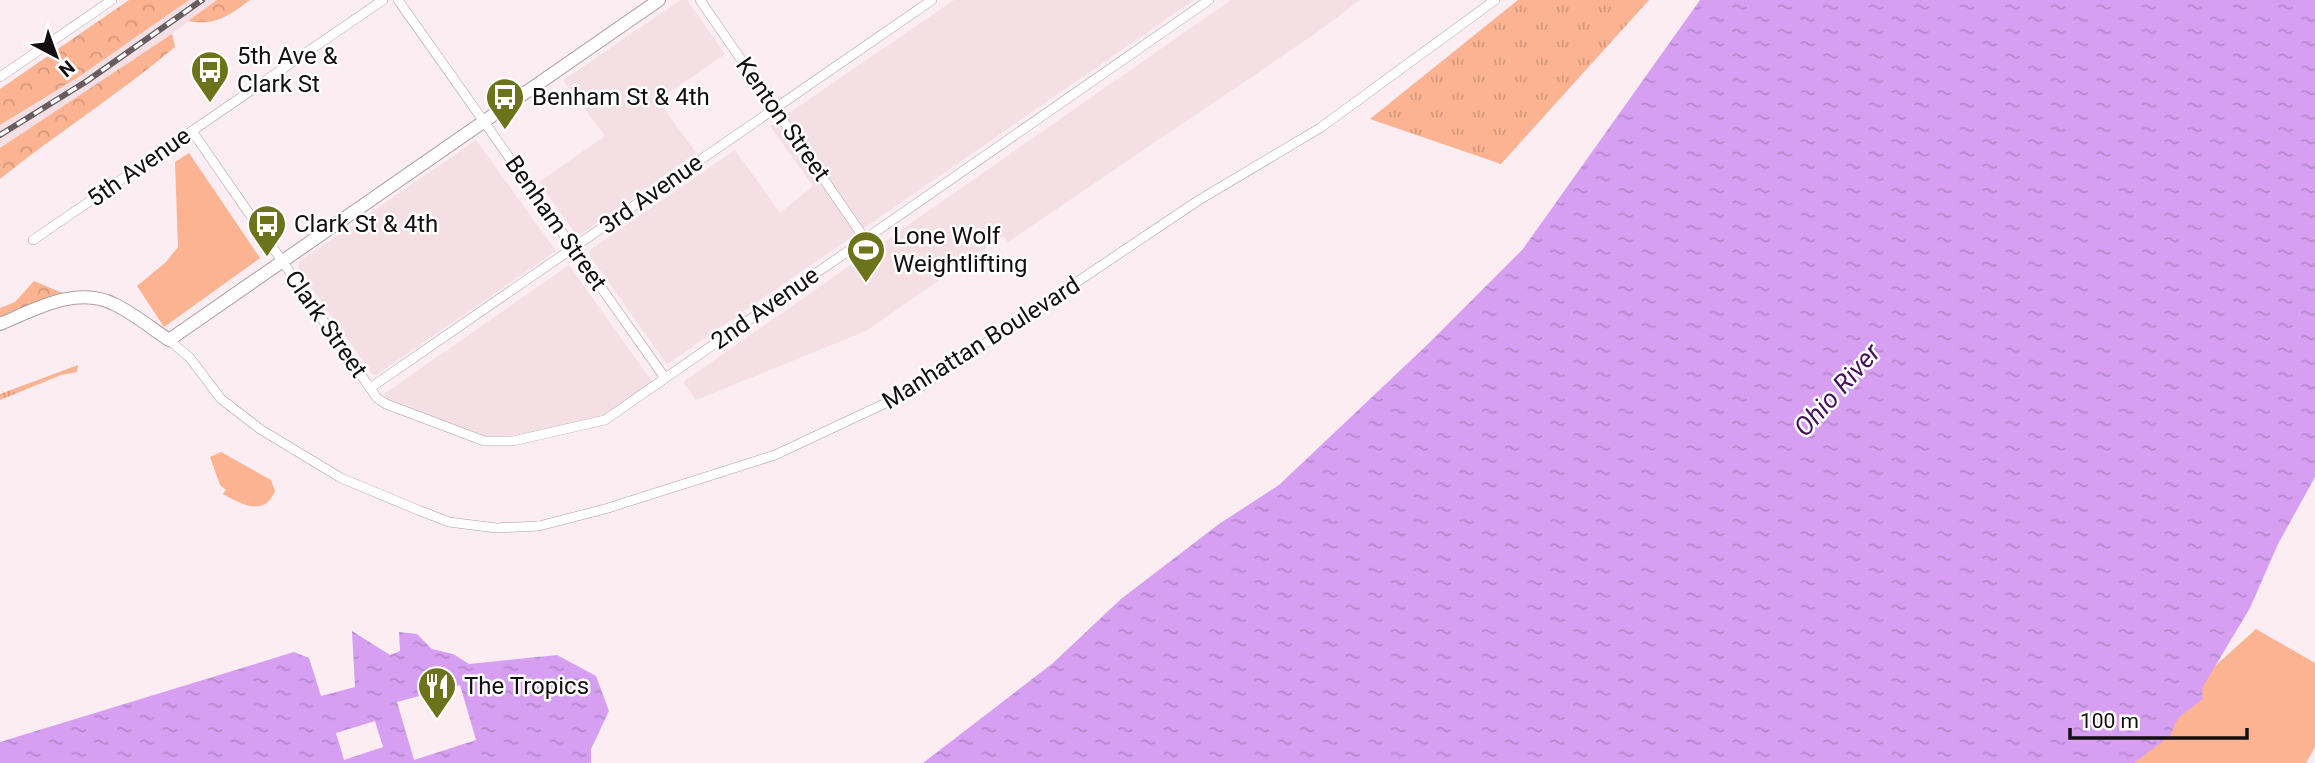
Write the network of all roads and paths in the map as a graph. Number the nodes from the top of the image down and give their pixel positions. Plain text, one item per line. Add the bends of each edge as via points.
1 (111, 0) edge
2 (383, 0) edge
3 (398, 0) edge
4 (659, 0) edge
5 (700, 0) edge
6 (932, 0) edge
7 (1209, 0) edge
8 (1495, 0) edge
9 (0, 77) edge
10 (775, 108) junction
11 (484, 121) junction
12 (192, 131) junction
13 (865, 239) junction
14 (33, 240) dead end
15 (574, 246) junction
16 (282, 261) junction
17 (0, 324) edge
18 (169, 340) junction
19 (665, 378) junction
20 (370, 388) junction
21 (474, 437) joint

1 - 9 street
2 - 12 street, 5th Avenue
3 - 11 street, Benham Street
4 - 11 street
5 - 10 street, Kenton Street
6 - 10 street, 3rd Avenue
7 - 13 street, 2nd Avenue
8 - 18 street, Manhattan Boulevard via 1320,128 1199,200 922,386 775,455 635,501 540,526 496,528 449,522 341,478 293,451 221,399 190,358
10 - 13 street, Kenton Street
10 - 15 street, 3rd Avenue
11 - 15 street, Benham Street
11 - 16 street
12 - 14 street, 5th Avenue
12 - 16 street, Clark Street
13 - 19 street, 2nd Avenue
15 - 19 street, Benham Street
15 - 20 street, 3rd Avenue
16 - 18 street
16 - 20 street, Clark Street
17 - 18 street via 57,301 93,298 113,302
19 - 21 street, 2nd Avenue via 592,425 513,440
20 - 21 street, Clark Street via 386,404

